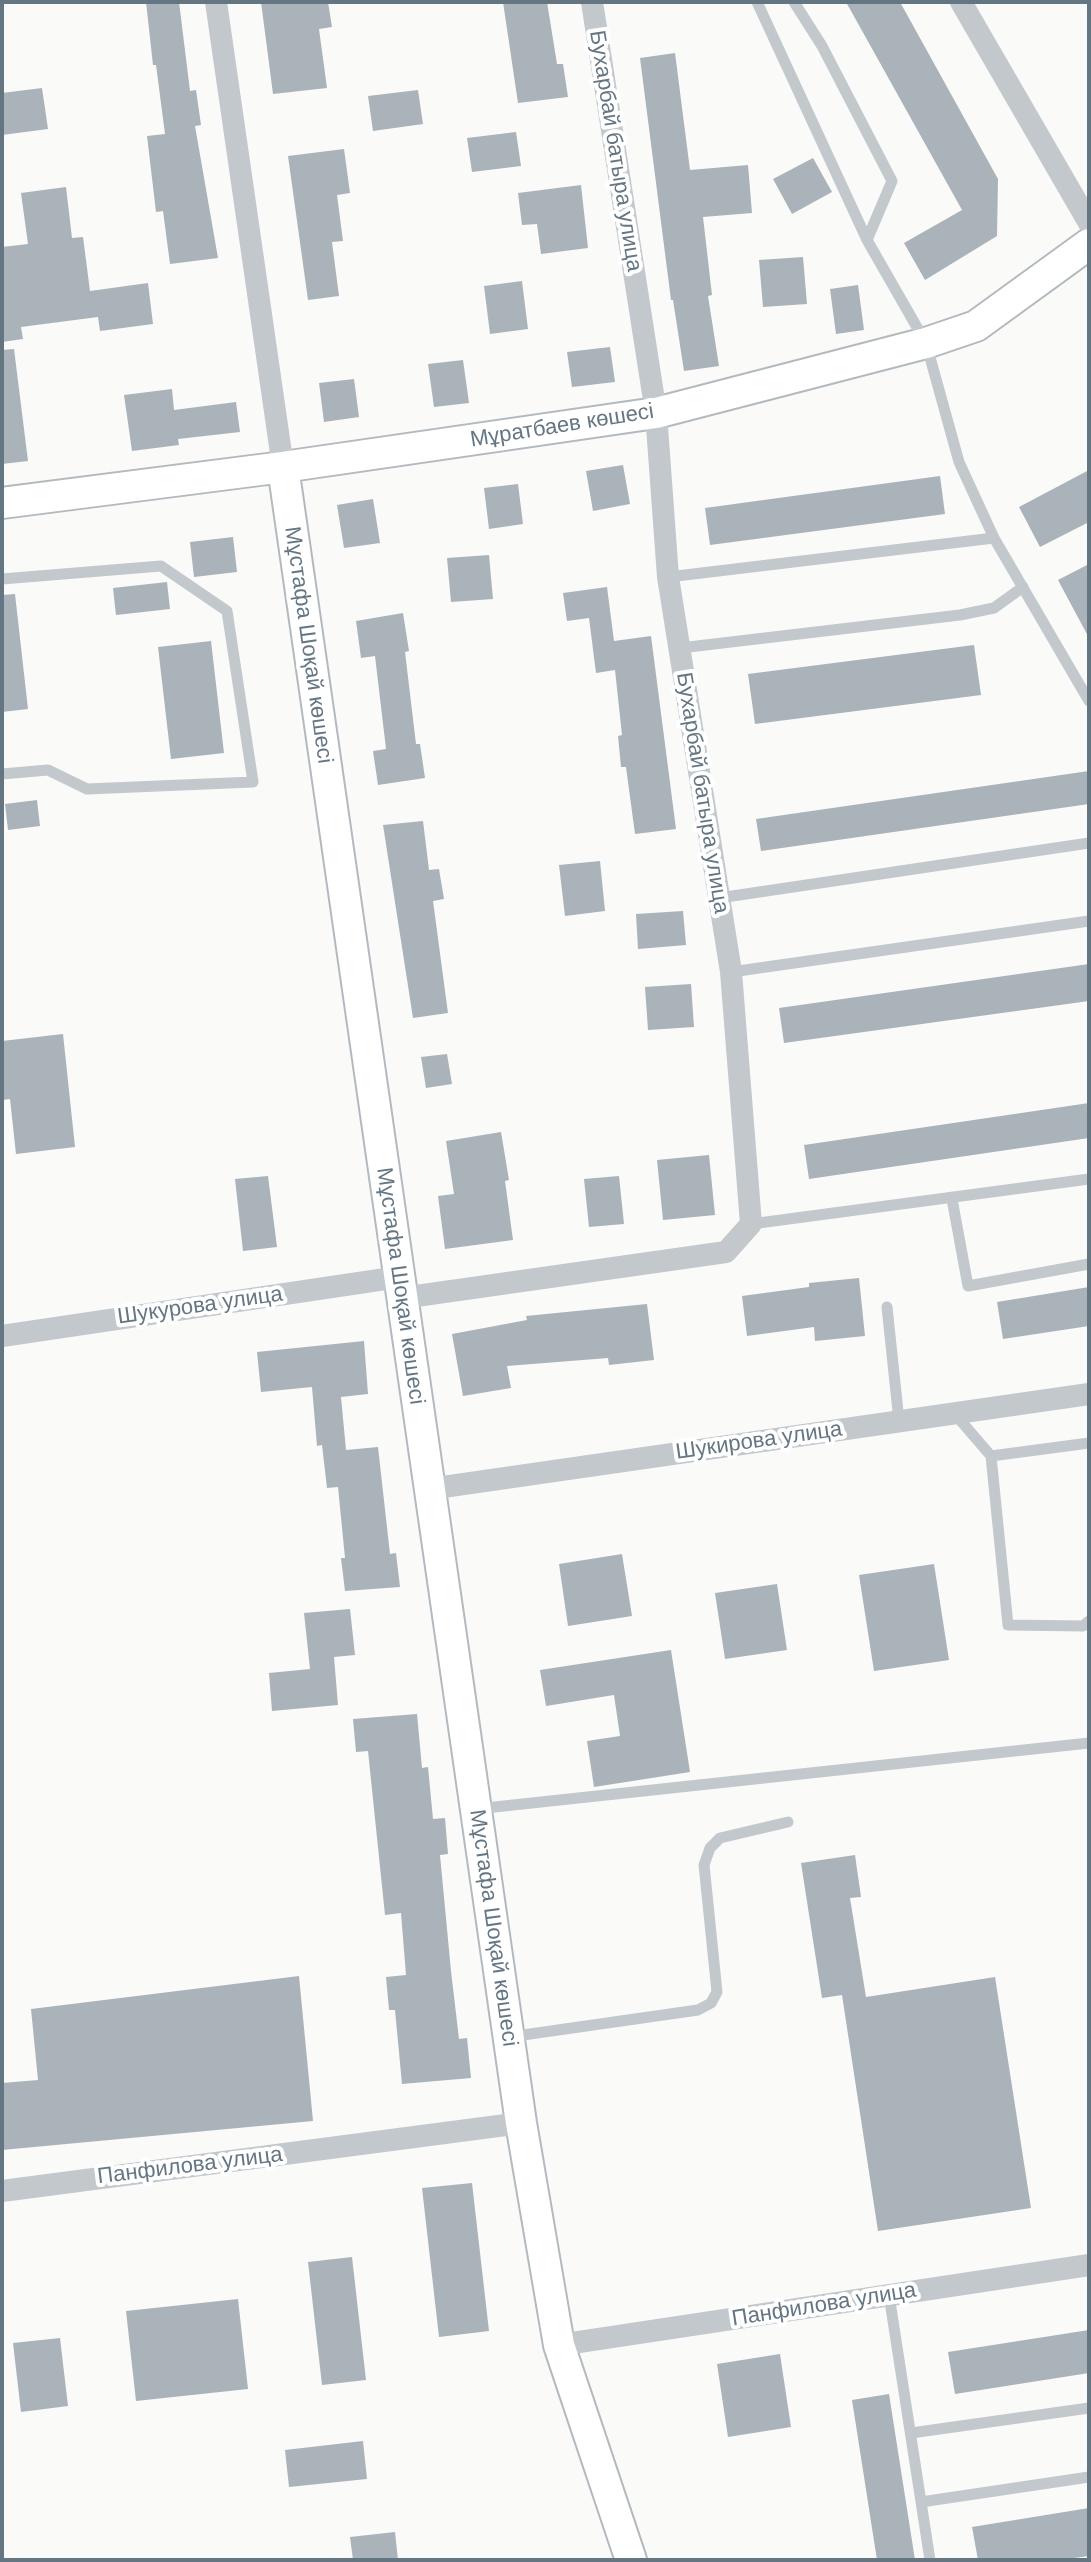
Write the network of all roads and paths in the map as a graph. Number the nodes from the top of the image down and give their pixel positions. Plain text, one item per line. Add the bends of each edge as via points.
1 (216, 2) edge
2 (592, 2) edge
3 (757, 2) edge
4 (794, 2) edge
5 (961, 2) edge
6 (1089, 223) edge
7 (867, 240) junction
8 (1089, 244) edge
9 (926, 343) junction
10 (656, 413) junction
11 (283, 467) junction
12 (2, 503) edge
13 (994, 538) junction
14 (668, 577) junction
15 (2, 579) edge
16 (1023, 587) junction
17 (680, 648) junction
18 (1089, 701) edge
19 (2, 774) edge
20 (1089, 843) edge
21 (719, 898) junction
22 (1089, 921) edge
23 (731, 972) junction
24 (1089, 1179) edge
25 (952, 1199) junction
26 (751, 1224) junction
27 (1089, 1264) edge
28 (400, 1287) junction
29 (887, 1307) dead end
30 (2, 1336) edge
31 (1089, 1394) edge
32 (954, 1413) junction
33 (899, 1421) junction
34 (1089, 1443) edge
35 (991, 1456) junction
36 (429, 1489) junction
37 (1089, 1621) edge
38 (1089, 1743) edge
39 (476, 1809) junction
40 (788, 1822) dead end
41 (509, 2037) junction
42 (521, 2123) junction
43 (2, 2191) edge
44 (1089, 2265) edge
45 (889, 2295) junction
46 (559, 2345) junction
47 (1089, 2408) edge
48 (911, 2433) junction
49 (1089, 2477) edge
50 (921, 2502) junction
51 (631, 2560) edge
52 (930, 2560) edge

1 - 11 street, Мұстафа Шоқай көшесі
2 - 10 street, Бухарбай батыра улица
3 - 7 lane
4 - 7 lane via 892,181
5 - 6 street
7 - 9 lane
8 - 9 street, Мұратбаев көшесі via 976,326
9 - 10 street, Мұратбаев көшесі
9 - 13 lane via 959,462
10 - 11 street, Мұратбаев көшесі
10 - 14 street, Бухарбай батыра улица
11 - 12 street, Мұратбаев көшесі
11 - 28 street, Мұстафа Шоқай көшесі
13 - 14 lane
13 - 16 lane
14 - 17 street, Бухарбай батыра улица
15 - 19 lane via 161,566 227,611 253,782 87,789 48,770
16 - 17 lane via 994,608 960,615
16 - 18 lane
17 - 21 street, Бухарбай батыра улица
20 - 21 lane
21 - 23 street, Бухарбай батыра улица
22 - 23 lane
23 - 26 street, Бухарбай батыра улица
24 - 25 lane
25 - 26 lane
25 - 27 lane via 968,1286
26 - 28 street via 726,1252
28 - 30 street, Шукурова улица
28 - 36 street, Мұстафа Шоқай көшесі
29 - 33 lane
31 - 32 street, Шукирова улица
32 - 33 street, Шукирова улица
32 - 35 lane
33 - 36 street, Шукирова улица
34 - 35 lane
35 - 37 lane via 1008,1625 1083,1626
36 - 39 street, Мұстафа Шоқай көшесі
38 - 39 lane
39 - 41 street, Мұстафа Шоқай көшесі
40 - 41 lane via 720,1838 710,1848 704,1865 717,1992 711,2003 698,2010
41 - 42 street, Мұстафа Шоқай көшесі
42 - 43 street, Панфилова улица
42 - 46 street, Мұстафа Шоқай көшесі
44 - 45 street, Панфилова улица
45 - 46 street, Панфилова улица
45 - 48 lane
46 - 51 street, Мұстафа Шоқай көшесі
47 - 48 lane
48 - 50 lane
49 - 50 lane
50 - 52 lane

